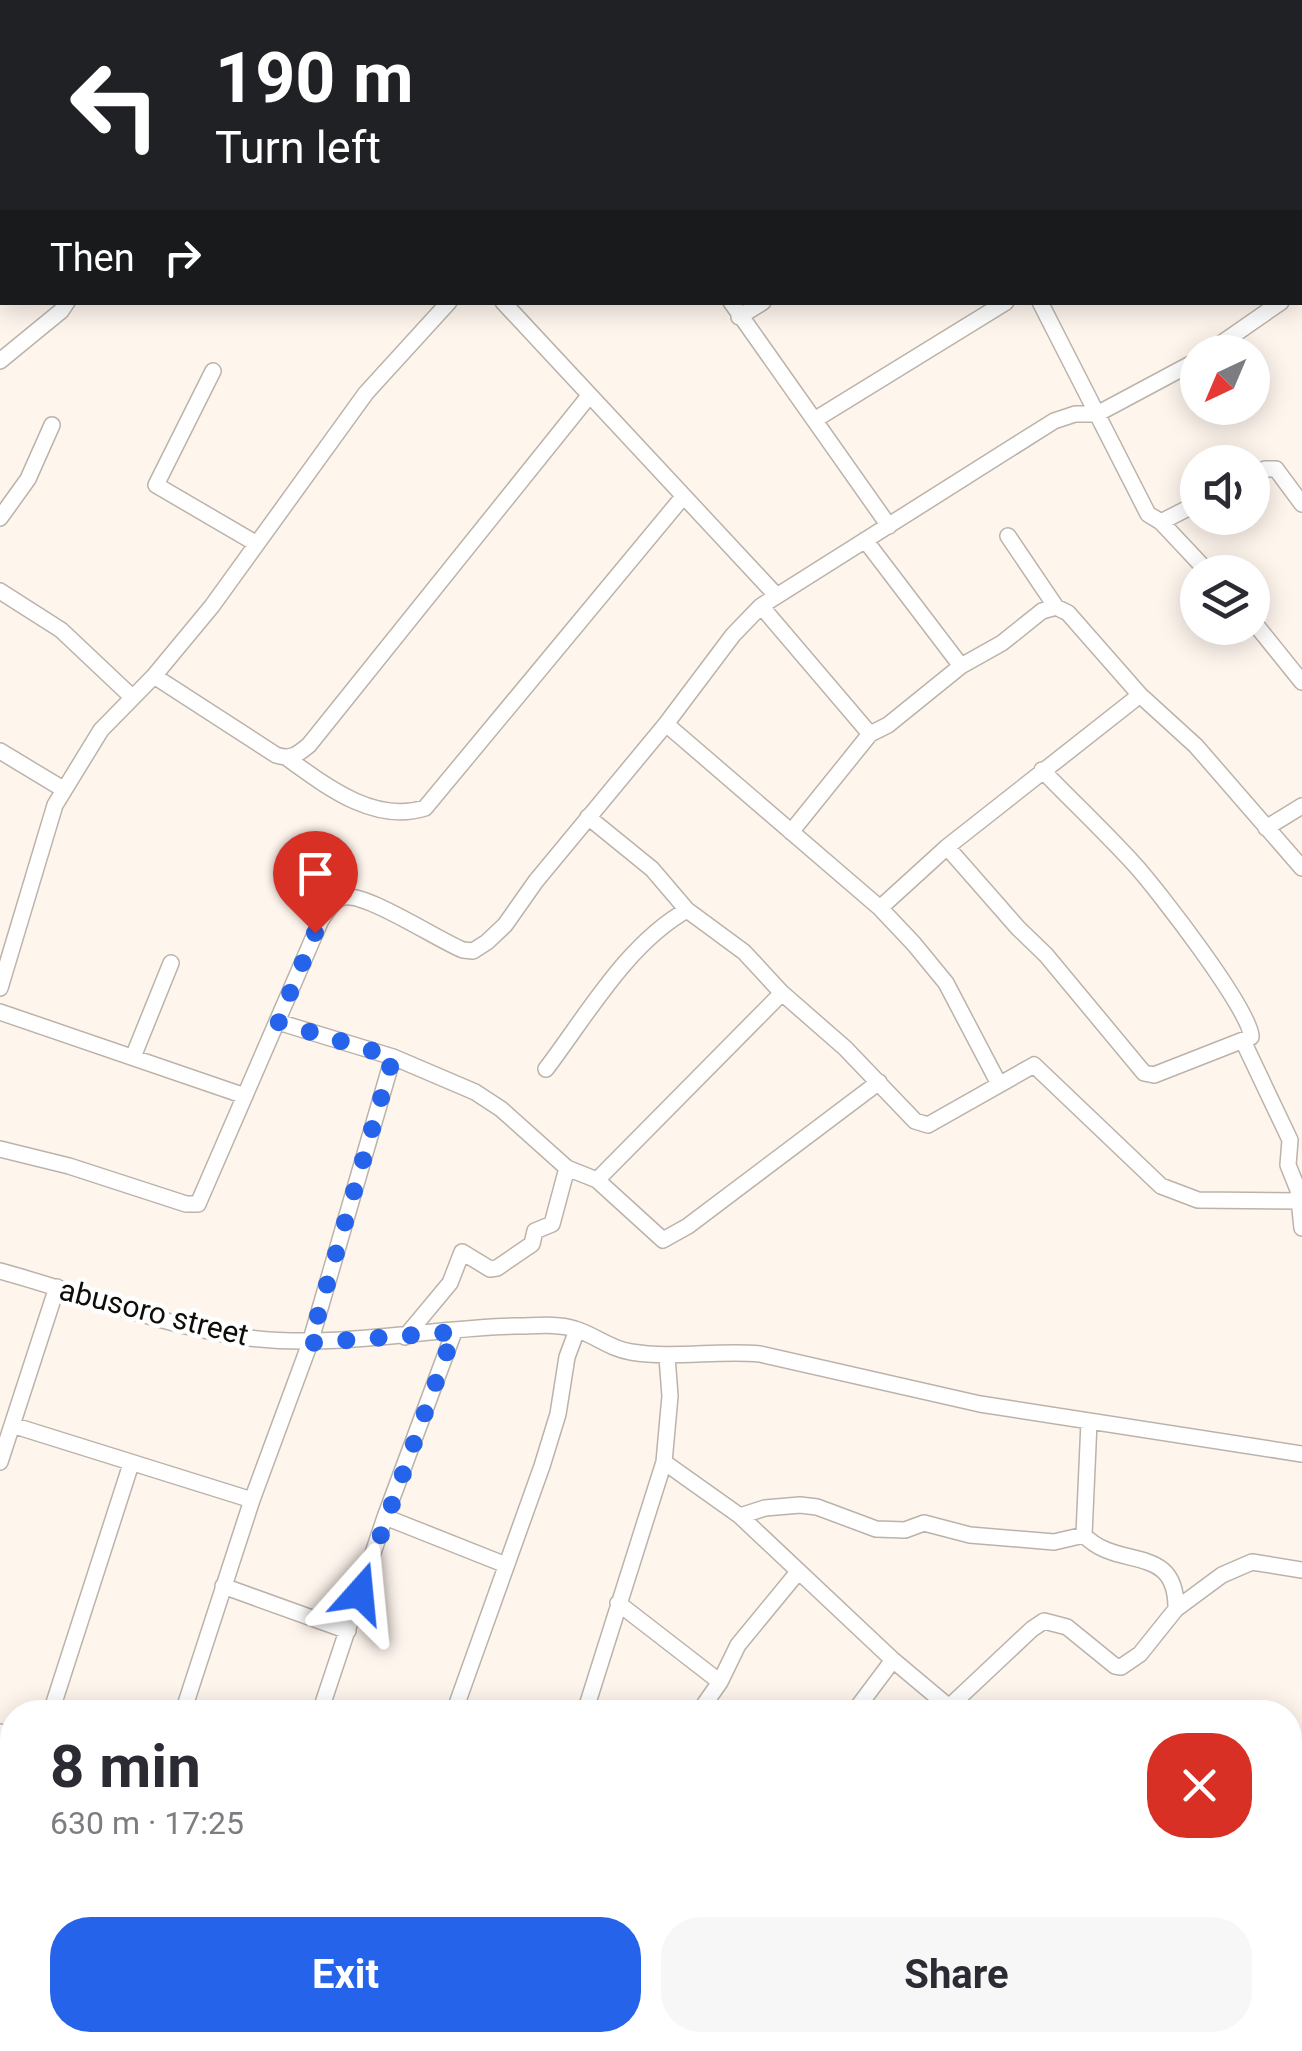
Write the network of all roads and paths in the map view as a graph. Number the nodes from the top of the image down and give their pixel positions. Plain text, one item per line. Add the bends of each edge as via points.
1 (65, 305) edge
2 (447, 305) edge
3 (506, 305) edge
4 (1001, 305) edge
5 (1040, 305) edge
6 (1277, 305) edge
7 (735, 310) edge
8 (1233, 335) edge
9 (0, 360) edge
10 (1180, 370) edge
11 (213, 371) dead end
12 (590, 396) junction
13 (1097, 414) junction
14 (816, 419) junction
15 (52, 425) dead end
16 (1270, 469) edge
17 (682, 498) junction
18 (1302, 504) edge
19 (1180, 512) edge
20 (0, 518) edge
21 (1162, 522) junction
22 (889, 526) junction
23 (1008, 536) dead end
24 (865, 540) junction
25 (256, 544) junction
26 (1192, 555) edge
27 (0, 591) edge
28 (775, 594) junction
29 (761, 606) junction
30 (1056, 606) junction
31 (1270, 642) edge
32 (961, 666) junction
33 (154, 676) junction
34 (1302, 682) edge
35 (1140, 696) junction
36 (132, 697) junction
37 (666, 724) junction
38 (870, 734) junction
39 (0, 751) edge
40 (287, 758) junction
41 (1042, 770) junction
42 (63, 789) junction
43 (1302, 806) edge
44 (588, 817) junction
45 (1266, 828) junction
46 (792, 832) junction
47 (947, 847) junction
48 (1302, 868) edge
49 (880, 908) junction
50 (687, 910) junction
51 (171, 963) dead end
52 (0, 988) edge
53 (782, 993) junction
54 (0, 1012) edge
55 (278, 1022) junction
56 (1242, 1041) junction
57 (133, 1057) junction
58 (393, 1057) junction
59 (546, 1068) dead end
60 (879, 1082) junction
61 (999, 1084) junction
62 (245, 1096) junction
63 (0, 1149) edge
64 (567, 1168) junction
65 (598, 1180) junction
66 (1301, 1202) edge
67 (1302, 1228) edge
68 (0, 1272) edge
69 (56, 1287) junction
70 (578, 1330) junction
71 (454, 1332) junction
72 (405, 1337) junction
73 (310, 1343) junction
74 (667, 1356) junction
75 (1089, 1422) junction
76 (12, 1425) junction
77 (1302, 1454) edge
78 (0, 1462) edge
79 (664, 1462) junction
80 (131, 1464) junction
81 (252, 1500) junction
82 (740, 1516) junction
83 (385, 1517) junction
84 (1084, 1535) junction
85 (506, 1565) junction
86 (1302, 1570) edge
87 (798, 1572) junction
88 (223, 1586) junction
89 (618, 1603) junction
90 (1176, 1609) junction
91 (348, 1631) junction
92 (893, 1660) junction
93 (720, 1682) junction
94 (55, 1700) edge
95 (187, 1700) edge
96 (324, 1700) edge
97 (458, 1700) edge
98 (589, 1700) edge
99 (707, 1700) edge
100 (863, 1700) edge
101 (940, 1700) edge
102 (962, 1700) edge

1 - 9 street
2 - 25 street via 366,392
3 - 12 street
4 - 14 street
5 - 13 street
6 - 8 street
7 - 14 street
10 - 13 street
11 - 25 street via 156,484
12 - 17 street
12 - 40 street via 309,746
13 - 21 street via 1148,514
13 - 22 street via 1054,421
14 - 22 street
15 - 20 street via 28,479
16 - 18 street
17 - 28 street
17 - 40 street via 425,808 393,810 345,798
19 - 21 street
21 - 26 street
22 - 24 street
23 - 30 street
24 - 28 street
24 - 32 street
25 - 33 street
27 - 36 street via 65,634
28 - 29 street
29 - 37 street
29 - 38 street
30 - 32 street
30 - 35 street
31 - 34 street
32 - 38 street
33 - 36 street
33 - 40 street
35 - 41 street
35 - 45 street via 1196,746
36 - 42 street
37 - 44 street
37 - 46 street
38 - 46 street
39 - 42 street
41 - 47 street
41 - 56 street via 1138,868 1184,928 1252,1028 1252,1037
42 - 52 street
43 - 45 street
44 - 50 street via 652,869
44 - 55 street via 505,925 472,950 344,897 321,920
45 - 48 street
46 - 49 street
47 - 49 street
47 - 56 street via 1144,1073 1154,1075
49 - 61 street via 946,983
50 - 53 street via 744,952
50 - 59 street via 648,940
51 - 57 street
53 - 60 street
53 - 65 street
54 - 57 street
55 - 58 street
55 - 62 street
56 - 66 street via 1290,1140 1288,1166
57 - 62 street
58 - 64 street via 475,1092
58 - 73 street
60 - 61 street via 923,1125
60 - 65 street via 668,1240
61 - 66 street via 1025,1068 1042,1069 1160,1186 1181,1195
62 - 63 street via 202,1200 194,1205
64 - 65 street
64 - 72 street via 552,1224 535,1231 532,1244 498,1268 462,1252 450,1283
66 - 67 street
68 - 69 street, abusoro street
69 - 73 street, abusoro street via 196,1328
69 - 76 street
70 - 71 street, abusoro street via 511,1326
70 - 74 street, abusoro street via 621,1350
70 - 85 street via 558,1414
71 - 72 street, abusoro street
71 - 83 street
72 - 73 street, abusoro street
73 - 81 street
74 - 75 street, abusoro street via 760,1354
74 - 79 street
75 - 77 street, abusoro street
75 - 84 street
76 - 78 street
76 - 80 street
79 - 82 street
79 - 89 street
80 - 81 street
80 - 94 street
81 - 88 street
82 - 84 street via 800,1505 876,1530 924,1522 1054,1542
82 - 87 street
83 - 85 street
83 - 91 street
84 - 90 street via 1112,1554 1161,1567 1174,1587
85 - 97 street
86 - 90 street via 1252,1562
87 - 92 street
87 - 93 street via 738,1645
88 - 91 street
88 - 95 street
89 - 93 street
89 - 98 street
90 - 102 street via 1140,1654 1121,1666 1067,1627 1040,1622
91 - 96 street
92 - 100 street
92 - 101 street
93 - 99 street

